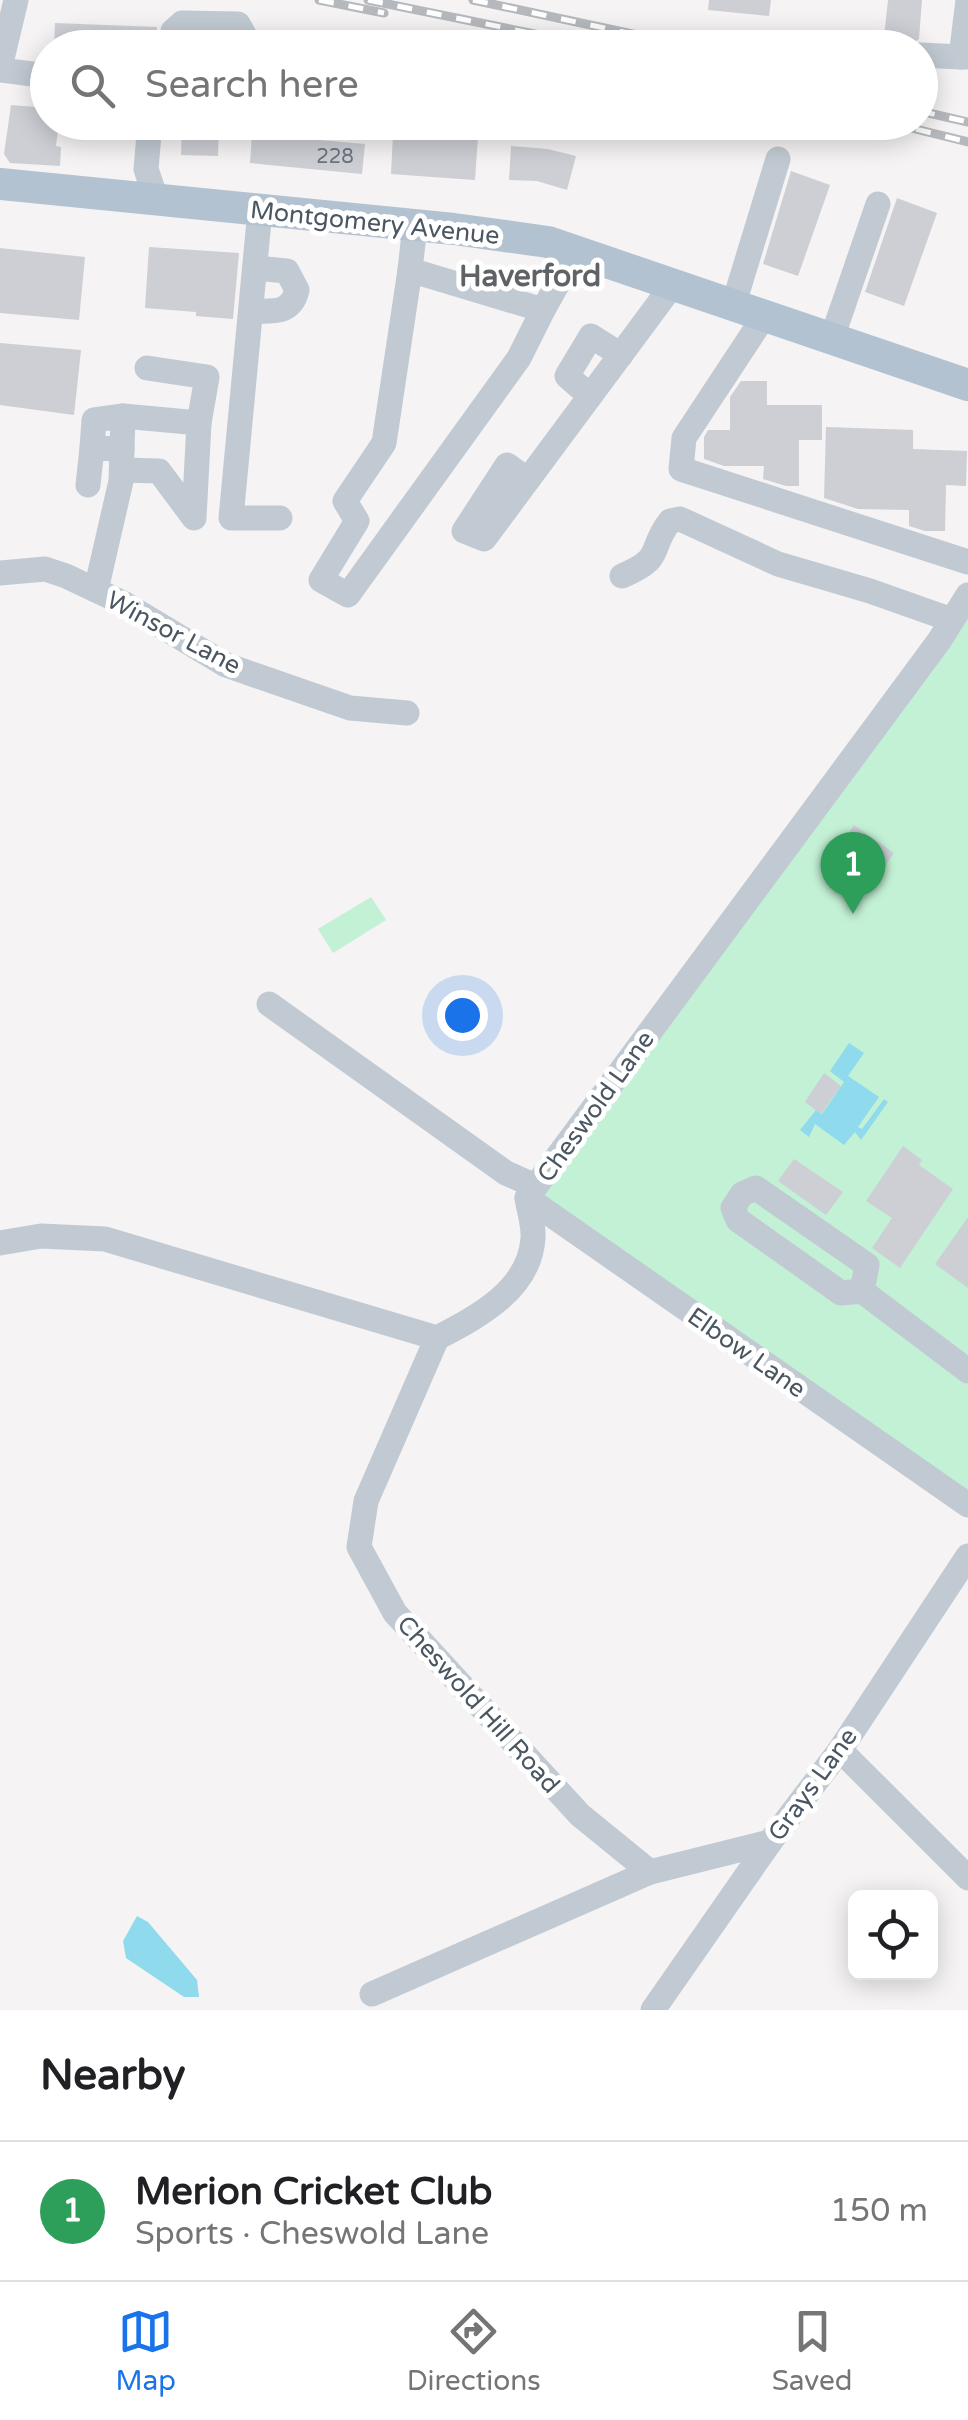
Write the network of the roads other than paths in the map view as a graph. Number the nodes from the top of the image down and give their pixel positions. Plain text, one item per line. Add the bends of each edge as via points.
1 (16, 0) edge
2 (968, 0) edge
3 (175, 30) edge
4 (241, 30) edge
5 (938, 56) edge
6 (964, 57) edge
7 (0, 69) edge
8 (30, 73) edge
9 (148, 140) edge
10 (778, 159) dead end
11 (0, 184) edge
12 (156, 199) junction
13 (878, 204) dead end
14 (260, 210) junction
15 (415, 225) junction
16 (576, 252) junction
17 (255, 268) junction
18 (410, 270) junction
19 (674, 284) junction
20 (734, 303) junction
21 (543, 310) junction
22 (251, 311) junction
23 (765, 315) junction
24 (832, 338) junction
25 (147, 368) dead end
26 (968, 385) edge
27 (123, 416) junction
28 (200, 424) junction
29 (92, 448) junction
30 (122, 459) junction
31 (159, 472) junction
32 (196, 473) junction
33 (528, 480) dead end
34 (88, 485) dead end
35 (280, 518) dead end
36 (968, 562) edge
37 (0, 573) edge
38 (622, 576) dead end
39 (96, 590) junction
40 (968, 595) edge
41 (952, 620) junction
42 (407, 713) dead end
43 (269, 1004) dead end
44 (531, 1192) junction
45 (0, 1242) edge
46 (862, 1292) junction
47 (437, 1338) junction
48 (963, 1358) edge
49 (968, 1505) edge
50 (968, 1556) edge
51 (840, 1750) junction
52 (770, 1842) junction
53 (650, 1872) junction
54 (968, 1878) edge
55 (372, 1994) dead end
56 (653, 2010) edge

1 - 7 street
2 - 6 street
3 - 4 street via 182,23 238,24
5 - 6 street
7 - 8 street
9 - 12 street via 146,169
10 - 20 street
11 - 12 main road, Montgomery Avenue
12 - 14 main road, Montgomery Avenue
13 - 24 street
14 - 15 main road, Montgomery Avenue
14 - 17 street
15 - 16 main road, Montgomery Avenue via 548,242
15 - 18 street
16 - 19 main road, Montgomery Avenue
16 - 21 street
17 - 22 street
17 - 22 street via 287,271 297,290 285,309
18 - 21 street
18 - 21 street via 384,443 345,501 357,521 320,580 348,595 520,358
19 - 20 main road, Montgomery Avenue
19 - 33 street via 620,355 591,336 567,376 590,396
20 - 23 main road, Montgomery Avenue
22 - 35 street via 231,518
23 - 24 main road, Montgomery Avenue
23 - 36 street via 684,438 681,469
24 - 26 main road, Montgomery Avenue
25 - 28 street via 207,376
27 - 28 street
27 - 29 street via 94,420
27 - 30 street
28 - 32 street
29 - 30 street
29 - 34 street
30 - 31 street
30 - 39 street
31 - 32 street
31 - 32 street via 194,518
37 - 39 street, Winsor Lane via 45,569
38 - 41 street via 646,566 663,530 680,519 778,564
39 - 42 street, Winsor Lane via 226,665 350,708
40 - 41 street, Cheswold Lane
41 - 44 street, Cheswold Lane
43 - 44 street, Elbow Lane
44 - 47 street, Cheswold Lane via 528,1264 490,1308
44 - 49 street, Elbow Lane
45 - 47 street via 104,1239
46 - 46 street via 868,1265 756,1188 742,1194 733,1208 738,1220 840,1293
46 - 48 street
47 - 53 street, Cheswold Hill Road via 366,1500 359,1547 395,1613 580,1815
50 - 51 street, Grays Lane
51 - 52 street, Grays Lane
51 - 54 street
52 - 53 street
52 - 56 street, Grays Lane
53 - 55 street

